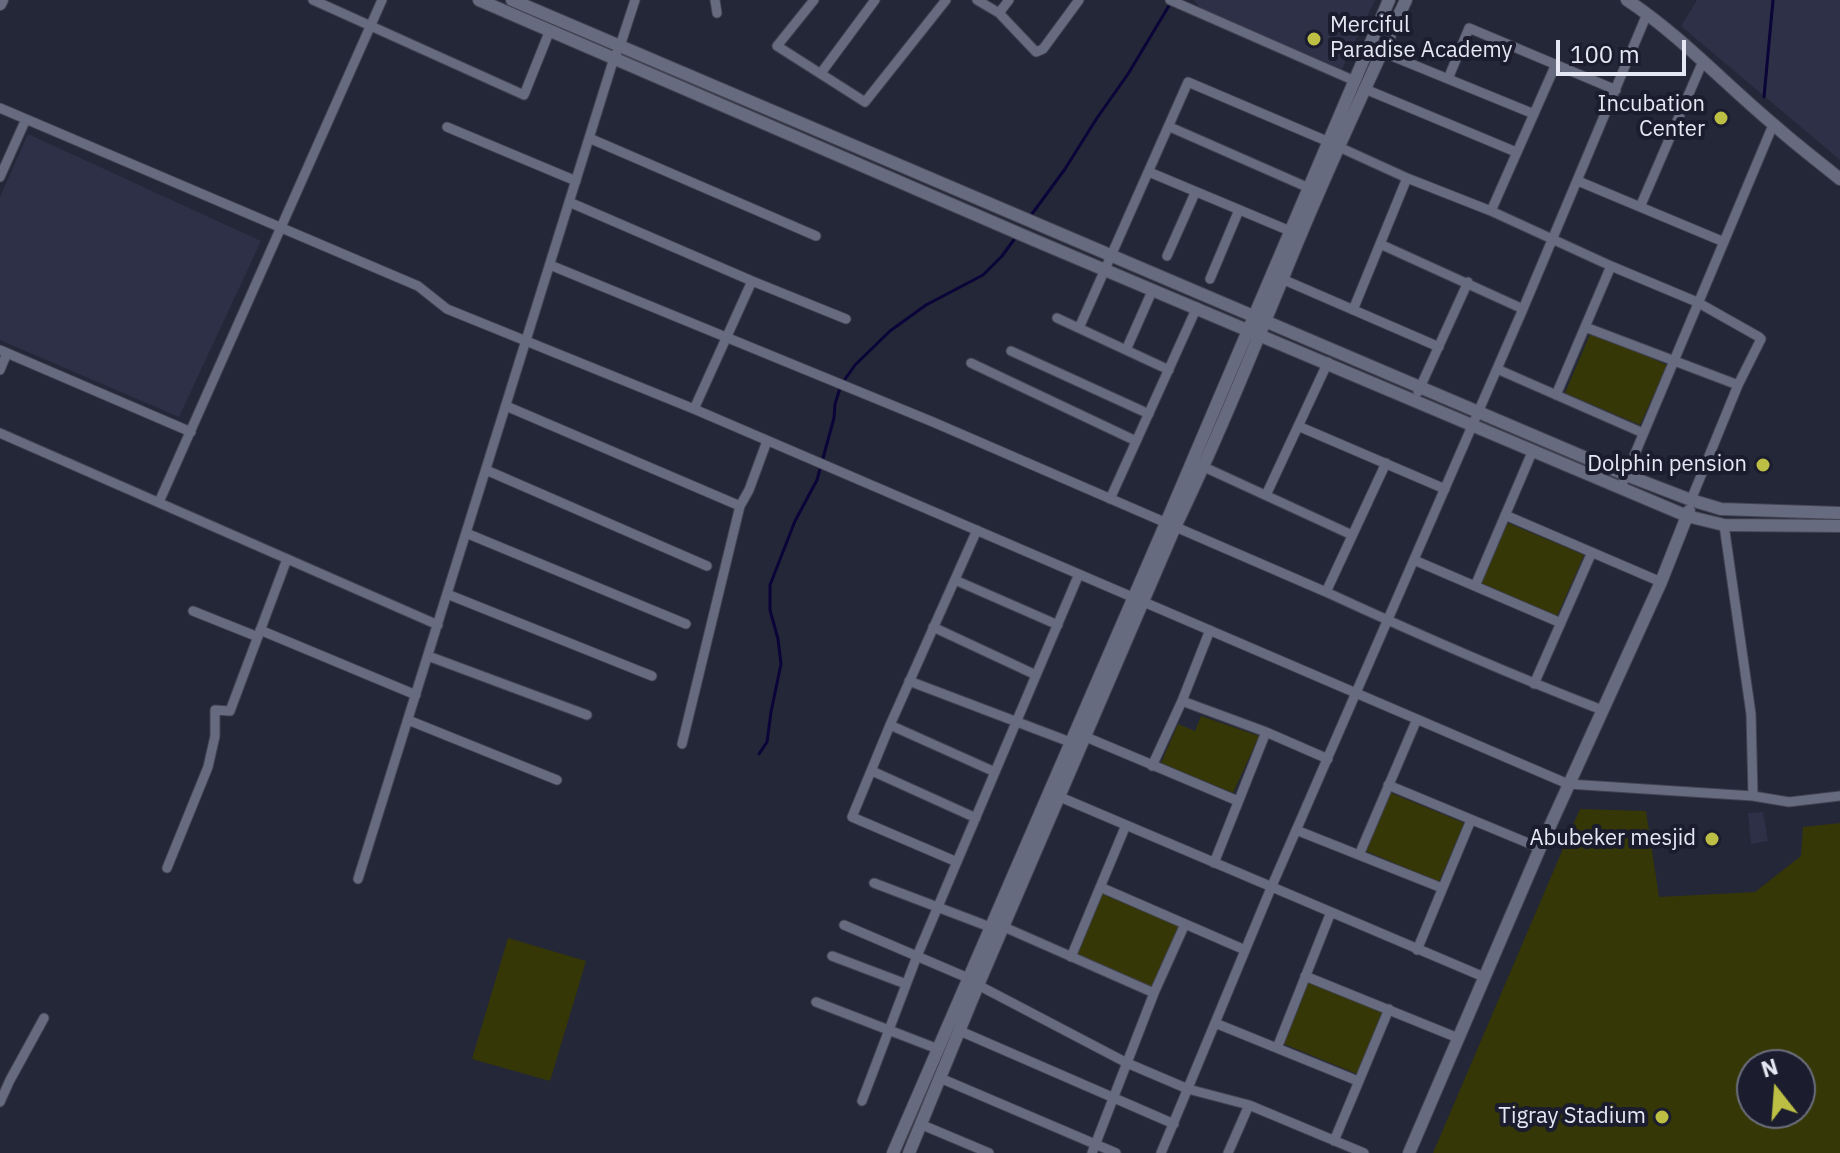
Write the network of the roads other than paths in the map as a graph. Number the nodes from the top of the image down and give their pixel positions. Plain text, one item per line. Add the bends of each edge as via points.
1 (313, 0) edge
2 (382, 0) edge
3 (479, 0) edge
4 (512, 0) edge
5 (635, 0) edge
6 (715, 0) edge
7 (814, 0) edge
8 (875, 0) edge
9 (946, 0) edge
10 (977, 0) edge
11 (1009, 0) edge
12 (1079, 0) edge
13 (1170, 0) edge
14 (1389, 0) edge
15 (1406, 0) edge
16 (1627, 0) edge
17 (717, 13) dead end
18 (999, 13) junction
19 (1647, 14) junction
20 (371, 25) junction
21 (550, 30) junction
22 (617, 52) junction
23 (1382, 52) junction
24 (1703, 61) junction
25 (1556, 64) junction
26 (821, 73) junction
27 (1448, 79) junction
28 (1360, 85) junction
29 (1616, 90) junction
30 (0, 108) edge
31 (1534, 114) junction
32 (26, 119) junction
33 (1773, 125) junction
34 (447, 127) dead end
35 (1170, 127) junction
36 (589, 138) junction
37 (1334, 145) junction
38 (1516, 152) junction
39 (1149, 172) junction
40 (0, 177) edge
41 (1407, 178) junction
42 (1840, 179) edge
43 (576, 181) junction
44 (1578, 181) junction
45 (1309, 188) junction
46 (1195, 193) junction
47 (569, 202) junction
48 (1640, 207) junction
49 (1239, 210) junction
50 (1491, 211) junction
51 (281, 227) junction
52 (1290, 231) junction
53 (816, 236) dead end
54 (1551, 240) junction
55 (1724, 242) junction
56 (1380, 244) junction
57 (1167, 256) dead end
58 (1112, 257) junction
59 (550, 265) junction
60 (1611, 266) junction
61 (1106, 270) junction
62 (1210, 279) dead end
63 (1282, 279) junction
64 (752, 281) junction
65 (1468, 282) junction
66 (1153, 289) junction
67 (1697, 302) junction
68 (1197, 307) junction
69 (1523, 309) junction
70 (1353, 310) junction
71 (1057, 318) dead end
72 (846, 319) dead end
73 (1250, 323) junction
74 (1585, 327) junction
75 (1079, 328) junction
76 (1263, 328) junction
77 (726, 337) junction
78 (526, 341) junction
79 (1439, 347) junction
80 (1126, 350) junction
81 (1011, 351) dead end
82 (4, 352) edge
83 (1674, 361) junction
84 (1328, 362) junction
85 (971, 363) dead end
86 (1497, 369) junction
87 (0, 370) edge
88 (1169, 370) junction
89 (1738, 385) junction
90 (1418, 394) junction
91 (1556, 395) junction
92 (506, 406) junction
93 (694, 409) junction
94 (1149, 414) junction
95 (1476, 418) junction
96 (1298, 426) junction
97 (191, 432) junction
98 (0, 433) edge
99 (1643, 433) junction
100 (767, 441) junction
101 (1136, 441) junction
102 (1533, 450) junction
103 (1386, 463) junction
104 (1204, 467) junction
105 (486, 470) junction
106 (1623, 481) junction
107 (1445, 489) junction
108 (1266, 495) junction
109 (1110, 499) junction
110 (1691, 500) junction
111 (159, 502) junction
112 (740, 506) junction
113 (1840, 513) edge
114 (1505, 515) junction
115 (1687, 516) junction
116 (1170, 525) junction
117 (1724, 525) junction
118 (1840, 526) edge
119 (977, 530) junction
120 (466, 533) junction
121 (1352, 535) junction
122 (1592, 552) junction
123 (287, 559) junction
124 (1414, 560) junction
125 (707, 566) dead end
126 (1079, 574) junction
127 (955, 580) junction
128 (1661, 582) junction
129 (1475, 586) junction
130 (1326, 592) junction
131 (447, 594) junction
132 (1138, 600) junction
133 (193, 611) dead end
134 (1388, 621) junction
135 (1561, 623) junction
136 (686, 624) dead end
137 (438, 625) junction
138 (1058, 625) junction
139 (933, 627) junction
140 (1210, 630) junction
141 (259, 633) junction
142 (428, 656) junction
143 (1036, 675) junction
144 (652, 676) dead end
145 (909, 681) junction
146 (1534, 684) junction
147 (1357, 693) junction
148 (416, 695) junction
149 (1182, 701) junction
150 (1602, 710) junction
151 (587, 715) dead end
152 (1417, 719) junction
153 (408, 720) junction
154 (1017, 721) junction
155 (890, 725) junction
156 (1266, 732) junction
157 (1086, 737) junction
158 (1070, 742) junction
159 (682, 744) dead end
160 (1328, 759) junction
161 (1152, 766) junction
162 (872, 771) junction
163 (995, 772) junction
164 (557, 780) dead end
165 (1568, 784) junction
166 (1388, 785) junction
167 (1753, 796) junction
168 (1840, 796) edge
169 (1060, 797) junction
170 (1238, 801) junction
171 (976, 818) junction
172 (1471, 820) junction
173 (1126, 825) junction
174 (1296, 830) junction
175 (1540, 848) junction
176 (1359, 855) junction
177 (957, 862) junction
178 (1214, 863) junction
179 (167, 868) dead end
180 (358, 879) dead end
181 (874, 883) dead end
182 (1100, 887) junction
183 (1271, 888) junction
184 (1442, 888) junction
185 (937, 907) junction
186 (1331, 912) junction
187 (1185, 924) junction
188 (844, 925) dead end
189 (990, 927) junction
190 (1004, 927) junction
191 (1245, 950) junction
192 (1417, 950) junction
193 (832, 956) dead end
194 (917, 956) junction
195 (1071, 957) junction
196 (1305, 976) junction
197 (1484, 977) junction
198 (973, 982) junction
199 (906, 984) junction
200 (1154, 993) junction
201 (816, 1002) dead end
202 (1389, 1009) junction
203 (44, 1018) dead end
204 (1215, 1023) junction
205 (889, 1029) junction
206 (960, 1031) junction
207 (1458, 1038) junction
208 (1277, 1048) junction
209 (938, 1049) junction
210 (1127, 1063) junction
211 (940, 1078) junction
212 (1358, 1081) junction
213 (1188, 1089) junction
214 (1114, 1098) junction
215 (862, 1101) dead end
216 (0, 1102) edge
217 (1249, 1105) junction
218 (920, 1124) junction
219 (1174, 1124) junction
220 (1334, 1141) junction
221 (1094, 1149) edge
222 (893, 1153) edge
223 (909, 1153) edge
224 (989, 1153) edge
225 (1116, 1153) edge
226 (1161, 1153) edge
227 (1228, 1153) edge
228 (1364, 1153) edge
229 (1409, 1153) edge

1 - 20 street
2 - 20 street
3 - 21 street
4 - 22 street
5 - 22 street
6 - 17 street
7 - 26 street via 777,46
8 - 26 street
9 - 26 street via 865,102
10 - 18 street
11 - 18 street
12 - 18 street via 1040,52 1034,52
13 - 28 street
14 - 28 street
15 - 23 street
16 - 19 street
19 - 24 street
19 - 29 street
20 - 21 street via 524,95
20 - 51 street
21 - 22 street
22 - 36 street
22 - 58 street
22 - 61 street
23 - 27 street
23 - 28 street
24 - 33 street
24 - 48 street
25 - 27 street via 1469,28
25 - 29 street
25 - 31 street
27 - 31 street
28 - 37 street
28 - 38 street
29 - 44 street
30 - 32 street
31 - 38 street
32 - 40 street
32 - 51 street
33 - 42 street
33 - 55 street
34 - 43 street
35 - 37 street via 1188,82
35 - 39 street
35 - 45 street
36 - 43 street
36 - 53 street
37 - 41 street
37 - 45 street
37 - 63 street
38 - 50 street
39 - 46 street
39 - 58 street
41 - 50 street
41 - 56 street
43 - 47 street
44 - 48 street
44 - 54 street
45 - 52 street
46 - 49 street
46 - 57 street
47 - 59 street
47 - 64 street
48 - 55 street
49 - 52 street
49 - 62 street
50 - 54 street
51 - 78 street via 418,286 447,309
51 - 97 street
52 - 73 street
54 - 60 street
54 - 69 street
55 - 67 street
56 - 65 street
56 - 70 street
58 - 61 street
58 - 73 street
59 - 77 street
59 - 78 street
60 - 67 street
60 - 74 street
61 - 66 street
61 - 75 street
63 - 70 street
63 - 76 street
64 - 72 street
64 - 77 street
65 - 69 street
65 - 79 street
66 - 68 street
66 - 80 street
67 - 83 street
67 - 89 street via 1761,339
68 - 73 street
68 - 88 street
69 - 86 street
70 - 79 street
71 - 75 street
73 - 76 street
73 - 116 street
74 - 83 street
74 - 91 street
75 - 80 street
76 - 84 street
76 - 90 street
76 - 104 street
77 - 93 street
77 - 109 street
78 - 92 street
78 - 93 street
79 - 90 street
80 - 88 street
81 - 94 street
82 - 87 street
82 - 97 street
83 - 89 street
83 - 99 street
84 - 90 street
84 - 96 street
85 - 101 street
86 - 91 street
86 - 95 street
88 - 94 street
89 - 110 street
90 - 95 street
91 - 99 street
92 - 105 street
92 - 112 street
93 - 100 street
94 - 101 street
95 - 102 street
95 - 106 street
95 - 107 street
96 - 103 street
96 - 108 street
97 - 111 street
98 - 111 street
99 - 106 street
100 - 112 street
100 - 119 street
101 - 109 street
102 - 106 street
102 - 114 street
103 - 107 street
103 - 121 street
104 - 108 street
104 - 116 street
105 - 120 street
105 - 125 street
106 - 110 street
106 - 115 street
107 - 124 street
108 - 121 street
109 - 116 street
110 - 113 street via 1721,509
110 - 115 street
111 - 123 street
112 - 159 street
114 - 122 street
114 - 129 street
115 - 117 street
115 - 128 street
116 - 130 street
116 - 132 street
117 - 118 street
117 - 167 street via 1751,714
119 - 126 street
119 - 127 street
120 - 131 street
120 - 136 street
121 - 130 street
122 - 128 street
122 - 135 street
123 - 137 street
123 - 141 street
124 - 129 street
124 - 134 street
126 - 132 street
126 - 138 street
127 - 138 street
127 - 139 street
128 - 150 street
129 - 135 street
130 - 134 street
131 - 137 street
131 - 144 street
132 - 140 street
132 - 157 street
132 - 158 street
133 - 141 street
134 - 146 street
134 - 147 street
135 - 146 street
137 - 142 street
138 - 143 street
139 - 143 street
139 - 145 street
140 - 147 street
140 - 149 street
141 - 148 street
141 - 179 street via 230,711 215,710 208,767
142 - 148 street
142 - 151 street
143 - 154 street
145 - 154 street
145 - 155 street
146 - 150 street
147 - 152 street
147 - 160 street
148 - 153 street
149 - 156 street
149 - 161 street
150 - 165 street
152 - 165 street
152 - 166 street
153 - 164 street
153 - 180 street
154 - 158 street
154 - 163 street
155 - 162 street
155 - 163 street
156 - 160 street
156 - 170 street
157 - 161 street
157 - 169 street
158 - 189 street
160 - 174 street
161 - 170 street
162 - 171 street
162 - 177 street via 852,817
163 - 171 street
165 - 167 street
165 - 175 street
166 - 172 street
166 - 176 street
167 - 168 street via 1789,802
169 - 173 street
169 - 190 street
170 - 178 street
171 - 177 street
172 - 175 street
172 - 184 street
173 - 178 street
173 - 182 street
174 - 176 street
174 - 183 street
175 - 197 street
176 - 184 street
177 - 185 street
178 - 183 street
181 - 185 street
182 - 187 street
182 - 195 street
183 - 186 street
183 - 191 street
184 - 192 street
185 - 189 street
185 - 194 street
186 - 192 street
186 - 196 street
187 - 191 street
187 - 200 street
188 - 194 street
189 - 198 street
190 - 195 street
190 - 198 street
191 - 204 street
192 - 197 street
193 - 199 street
194 - 198 street
194 - 199 street
195 - 200 street
196 - 202 street
196 - 208 street
197 - 207 street
198 - 206 street
198 - 209 street
198 - 210 street
199 - 205 street
200 - 210 street
201 - 205 street
202 - 207 street
202 - 212 street
203 - 216 street
204 - 208 street
204 - 213 street
205 - 209 street
205 - 215 street
206 - 211 street
206 - 214 street
207 - 229 street
208 - 212 street
209 - 222 street
210 - 213 street
210 - 214 street
211 - 218 street
211 - 221 street
212 - 220 street
213 - 217 street
213 - 219 street
214 - 219 street
214 - 221 street
217 - 220 street
217 - 227 street
218 - 223 street
218 - 224 street
219 - 226 street
220 - 228 street
221 - 225 street

